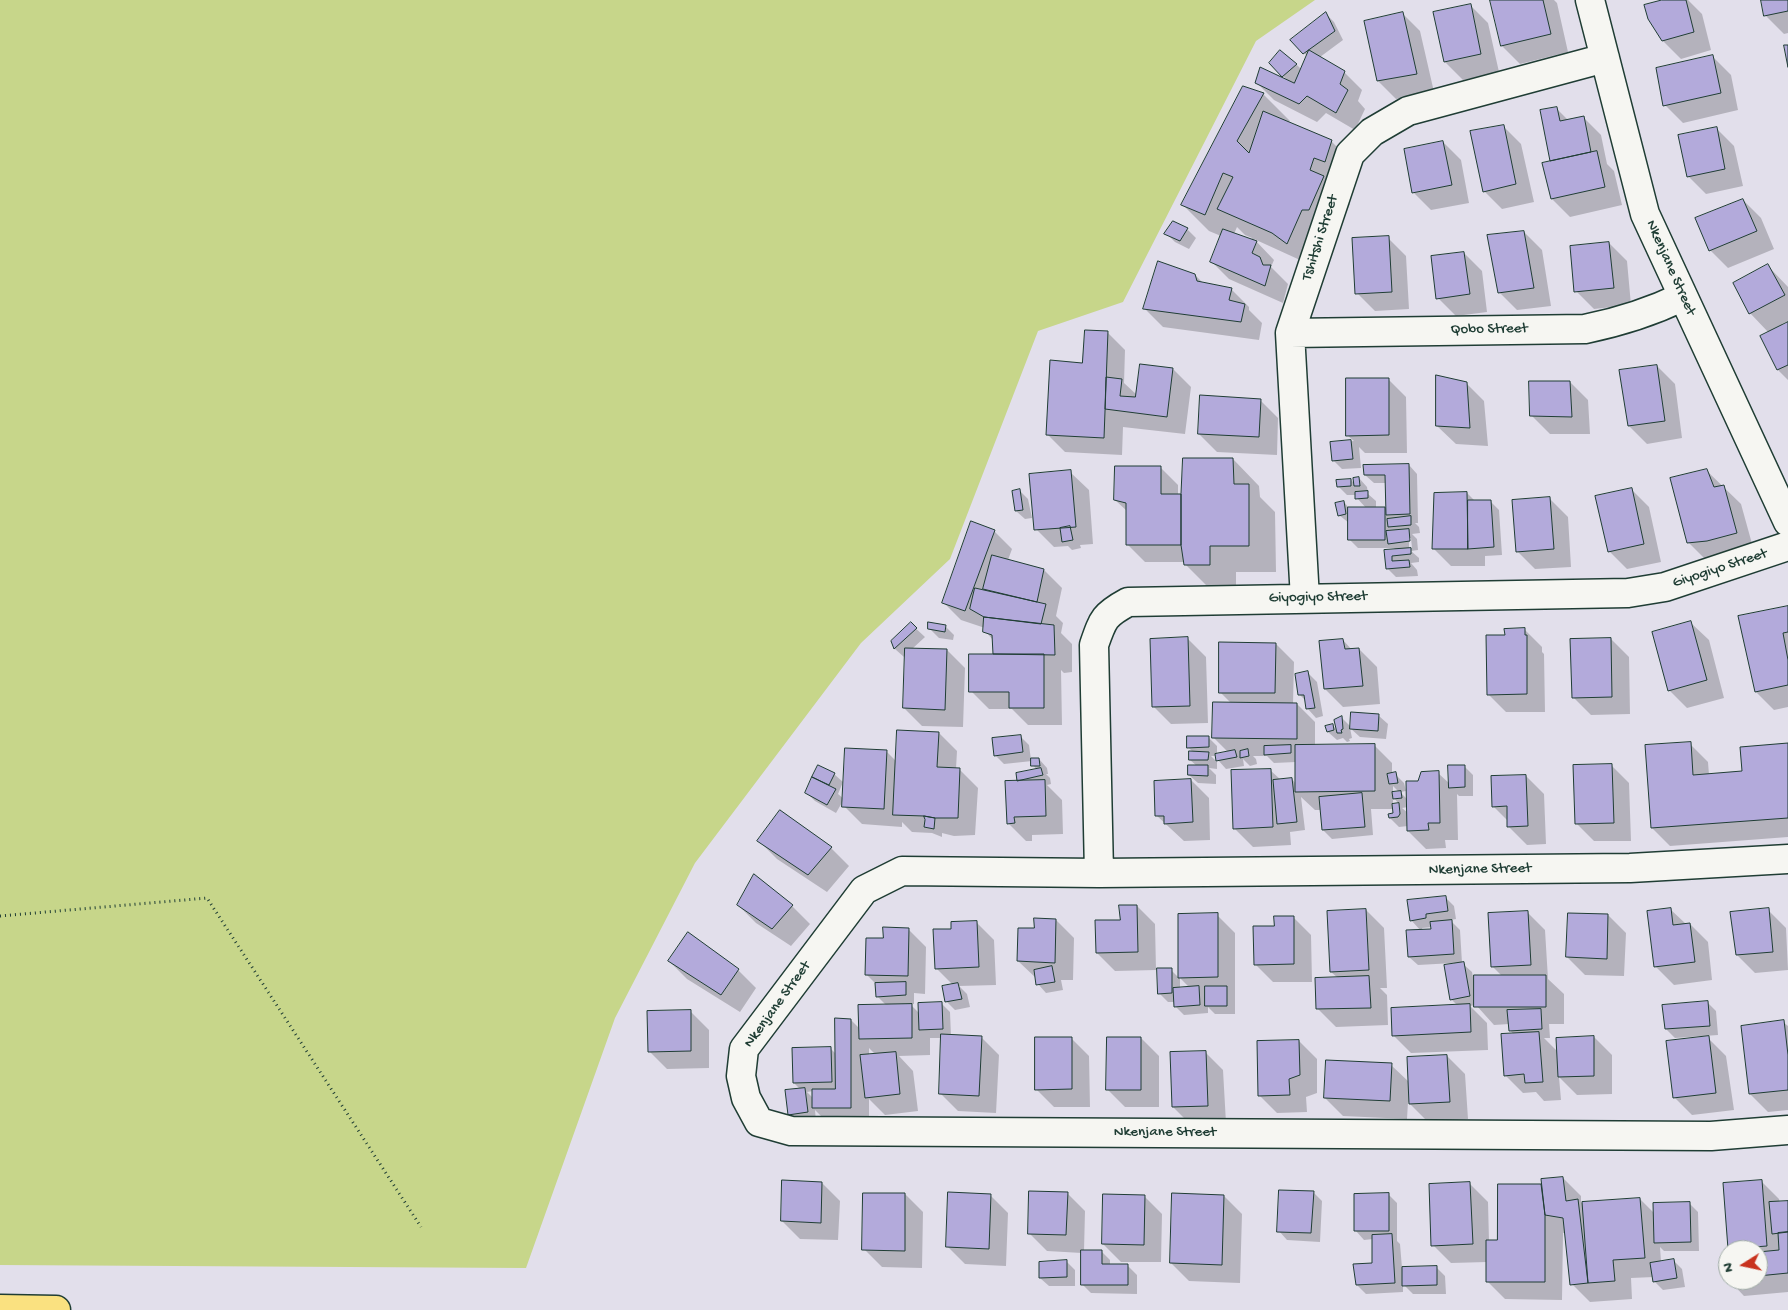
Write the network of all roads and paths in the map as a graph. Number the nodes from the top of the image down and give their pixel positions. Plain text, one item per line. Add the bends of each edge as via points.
1 (1590, 0) edge
2 (1605, 58) junction
3 (1682, 297) junction
4 (1290, 332) junction
5 (1788, 522) edge
6 (1788, 546) edge
7 (1305, 599) junction
8 (1788, 860) edge
9 (1099, 873) junction
10 (0, 916) edge
11 (1788, 1130) edge
12 (421, 1227) dead end
13 (3, 1309) edge
14 (56, 1310) edge

1 - 2 street, Nkenjane Street
2 - 3 street, Nkenjane Street via 1645,214
2 - 4 street, Tshitshi Street via 1408,111 1372,132 1350,154
3 - 4 street, Qobo Street via 1620,322 1585,329
3 - 5 street, Nkenjane Street
4 - 7 street, Tshitshi Street
6 - 7 street, Giyogiyo Street via 1664,587 1628,593
7 - 9 street, Giyogiyo Street via 1128,602 1102,620 1094,644
8 - 9 street, Nkenjane Street via 1630,868
9 - 11 street, Nkenjane Street via 902,871 864,890 744,1049 741,1076 746,1098 759,1122 790,1131 1711,1136
10 - 12 path via 206,898
13 - 14 main road

